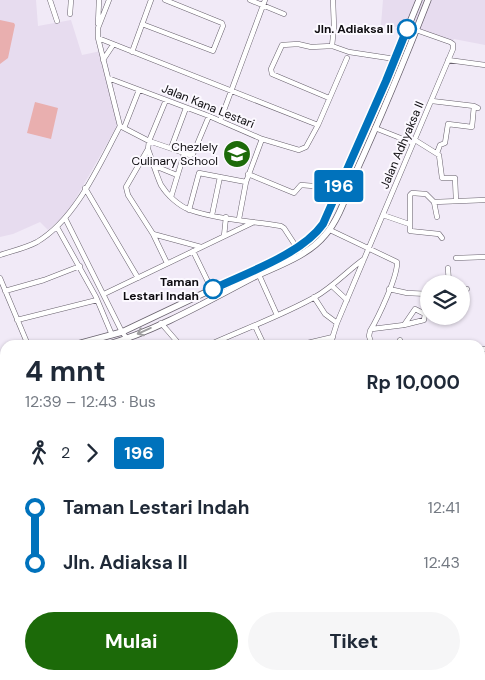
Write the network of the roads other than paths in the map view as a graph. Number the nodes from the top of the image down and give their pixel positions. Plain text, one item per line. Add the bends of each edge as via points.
1 (50, 0) edge
2 (71, 0) edge
3 (98, 0) edge
4 (109, 0) edge
5 (151, 0) edge
6 (165, 0) edge
7 (250, 0) edge
8 (334, 0) edge
9 (419, 0) edge
10 (428, 0) edge
11 (264, 2) edge
12 (70, 14) dead end
13 (284, 14) dead end
14 (57, 21) dead end
15 (142, 24) junction
16 (98, 28) junction
17 (416, 30) junction
18 (98, 38) junction
19 (113, 45) junction
20 (332, 46) junction
21 (132, 52) junction
22 (347, 58) dead end
23 (395, 59) junction
24 (103, 60) junction
25 (448, 60) junction
26 (485, 65) edge
27 (108, 78) junction
28 (139, 90) junction
29 (232, 90) junction
30 (329, 98) junction
31 (166, 100) junction
32 (432, 100) junction
33 (186, 108) junction
34 (209, 116) junction
35 (220, 122) junction
36 (318, 125) junction
37 (122, 127) junction
38 (375, 128) junction
39 (262, 139) junction
40 (149, 141) junction
41 (414, 142) junction
42 (171, 148) junction
43 (148, 149) junction
44 (184, 154) junction
45 (438, 154) junction
46 (350, 162) junction
47 (155, 166) junction
48 (359, 166) junction
49 (248, 174) junction
50 (177, 175) junction
51 (220, 177) junction
52 (246, 182) junction
53 (85, 188) junction
54 (338, 188) junction
55 (171, 197) junction
56 (485, 200) edge
57 (456, 201) junction
58 (434, 202) junction
59 (189, 210) junction
60 (212, 215) junction
61 (383, 215) junction
62 (226, 217) junction
63 (437, 217) dead end
64 (65, 218) junction
65 (239, 219) junction
66 (256, 221) junction
67 (409, 224) junction
68 (57, 227) junction
69 (330, 230) junction
70 (153, 234) junction
71 (224, 236) junction
72 (442, 238) dead end
73 (201, 247) junction
74 (368, 248) junction
75 (193, 251) junction
76 (299, 251) junction
77 (0, 255) edge
78 (485, 257) edge
79 (456, 258) dead end
80 (364, 259) junction
81 (167, 263) junction
82 (80, 266) junction
83 (448, 268) dead end
84 (259, 275) junction
85 (448, 275) edge
86 (0, 278) edge
87 (138, 278) junction
88 (332, 286) junction
89 (389, 289) junction
90 (212, 290) junction
91 (5, 291) junction
92 (104, 294) junction
93 (420, 294) edge
94 (314, 297) junction
95 (97, 300) junction
96 (347, 300) junction
97 (277, 315) junction
98 (17, 320) junction
99 (161, 323) junction
100 (338, 323) junction
101 (404, 325) junction
102 (255, 326) junction
103 (372, 329) junction
104 (122, 332) junction
105 (112, 335) junction
106 (332, 337) junction
107 (126, 339) junction
108 (26, 340) edge
109 (93, 340) edge
110 (123, 340) edge
111 (176, 340) edge
112 (226, 340) edge
113 (262, 340) edge
114 (320, 340) edge
115 (331, 340) edge
116 (370, 340) edge

1 - 14 street
2 - 12 street
3 - 16 street
4 - 16 street
5 - 15 street
6 - 15 street via 222,23 213,51
7 - 11 street
8 - 20 street
9 - 23 main road
10 - 17 main road
11 - 13 street
11 - 29 street
15 - 21 street
16 - 18 street
17 - 25 street, Jalan Adhyaksa II via 453,44
17 - 38 main road
18 - 19 street
18 - 24 street
19 - 21 street
19 - 24 street
20 - 23 street via 353,53
20 - 30 street via 282,45 270,72
21 - 29 street
22 - 30 street
23 - 46 main road
24 - 27 street
25 - 26 street
25 - 32 street, Jalan Adhyaksa II
27 - 28 street, Jalan Kana Lestari
27 - 37 street
28 - 31 street, Jalan Kana Lestari
28 - 37 street
29 - 35 street
29 - 36 street
30 - 36 street
31 - 33 street, Jalan Kana Lestari
31 - 40 street
32 - 41 street, Jalan Adhyaksa II
32 - 45 street via 476,107 472,127 448,124 445,143 440,144
33 - 34 street, Jalan Kana Lestari
33 - 42 street
34 - 35 street, Jalan Kana Lestari
34 - 44 street via 193,154
35 - 39 street, Jalan Kana Lestari
36 - 39 street, Jalan Kana Lestari via 302,150
37 - 40 street
37 - 53 street
38 - 41 street
38 - 48 main road
39 - 49 street
40 - 42 street
40 - 43 street
41 - 45 street
41 - 61 street, Jalan Adhyaksa II
42 - 44 street
43 - 47 street
43 - 70 street via 126,187
44 - 50 street
45 - 57 street via 442,178 455,178
46 - 48 main road
46 - 54 main road
47 - 50 street
47 - 55 street
48 - 69 main road
49 - 52 street
49 - 54 street via 294,193 301,185
50 - 55 street
51 - 52 street
51 - 59 street via 199,173
51 - 60 street
52 - 65 street
53 - 64 street
53 - 87 street
54 - 76 main road via 323,224
55 - 59 street
56 - 57 street
57 - 58 street
58 - 63 street
58 - 67 street via 426,194 412,193
59 - 60 street
60 - 62 street
61 - 67 street
61 - 74 street, Jalan Adhyaksa II
62 - 65 street
62 - 71 street
64 - 68 street
64 - 92 street
65 - 66 street
66 - 71 street
66 - 76 street via 284,228
67 - 72 street via 410,231 439,234
68 - 77 street via 36,242
68 - 82 street
69 - 74 street
69 - 76 main road via 314,246
70 - 73 street
70 - 81 street
71 - 73 street
73 - 75 street
74 - 80 street, Jalan Adhyaksa II
74 - 89 street via 396,261
75 - 81 street
75 - 90 street
76 - 84 main road
76 - 90 main road
78 - 79 street
80 - 88 street
80 - 96 street, Jalan Adhyaksa II
81 - 87 street
82 - 91 street
82 - 95 street
83 - 85 street
84 - 97 street
84 - 99 main road
86 - 91 street
87 - 92 street
88 - 94 street
88 - 96 street
89 - 93 street
89 - 103 street
90 - 104 main road
91 - 98 street
92 - 104 street
94 - 97 street
94 - 100 street via 325,314
95 - 98 street
95 - 105 street
96 - 100 street, Jalan Adhyaksa II
97 - 102 street
98 - 108 street
99 -> 107 main road
99 - 111 street
100 - 106 street, Jalan Adhyaksa II
101 - 101 street via 424,320 425,314 415,309
101 - 103 street
102 - 112 street
102 - 113 street
103 - 116 street
104 - 105 main road
104 - 107 street
105 - 109 main road
106 - 114 street
106 - 115 street, Jalan Adhyaksa II
107 - 110 main road

